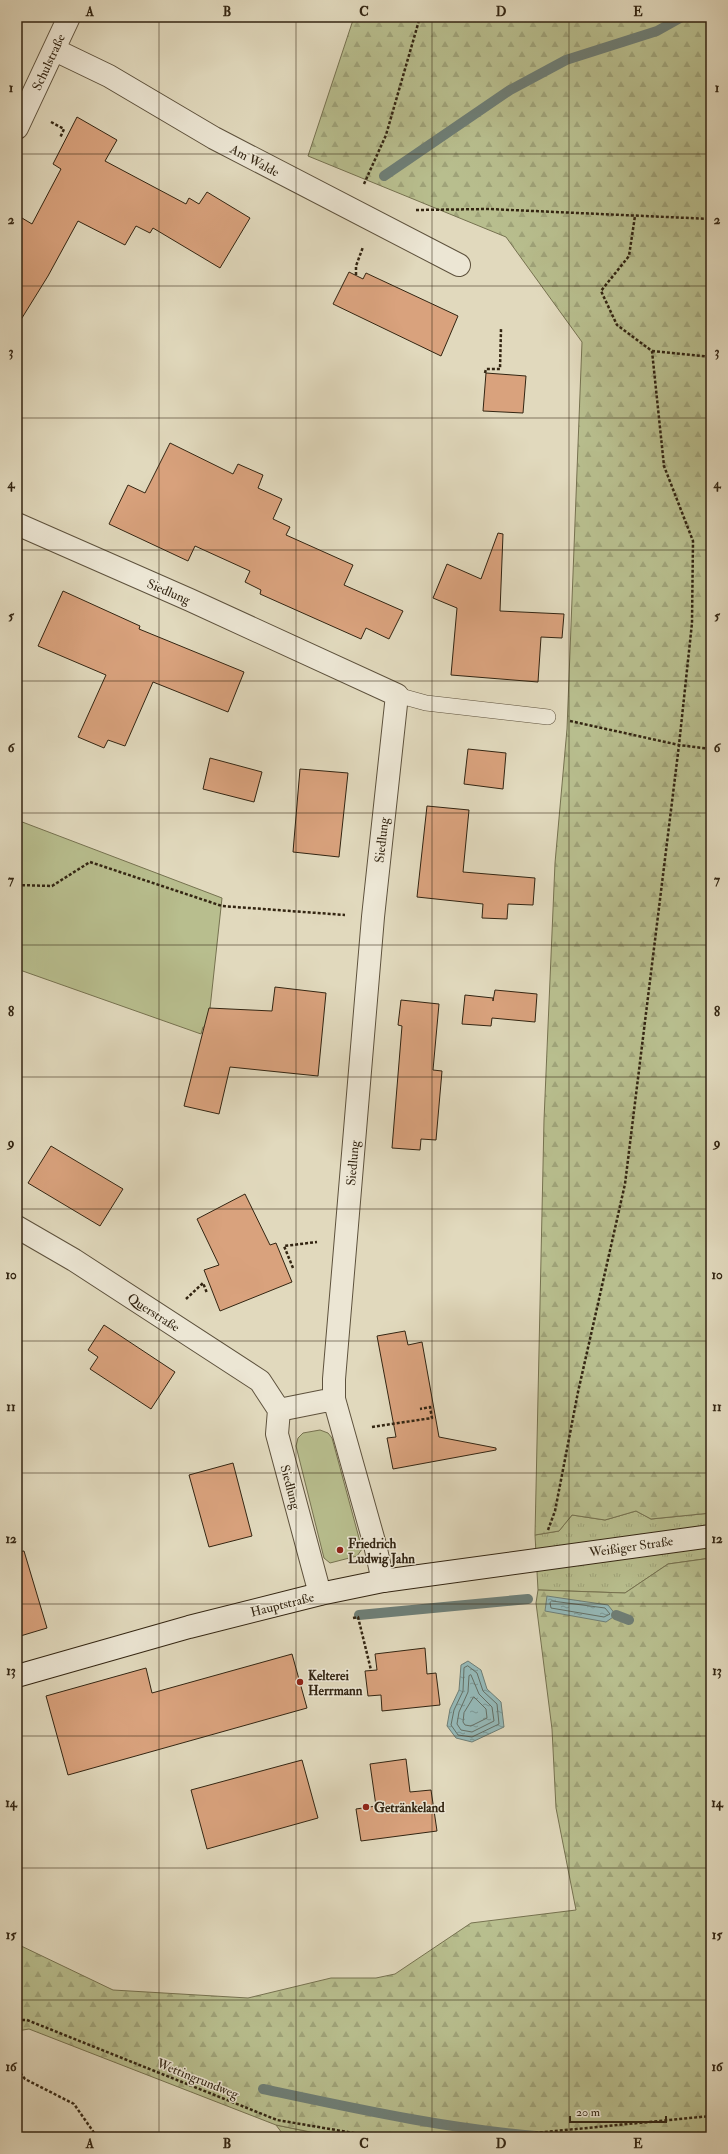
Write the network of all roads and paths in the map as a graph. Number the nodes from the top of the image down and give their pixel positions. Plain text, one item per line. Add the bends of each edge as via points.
1 (69, 17) edge
2 (420, 17) edge
3 (55, 50) junction
4 (49, 121) dead end
5 (17, 128) edge
6 (60, 138) dead end
7 (353, 210) junction
8 (412, 210) dead end
9 (635, 216) junction
10 (711, 220) edge
11 (364, 246) dead end
12 (459, 265) dead end
13 (356, 275) dead end
14 (501, 329) dead end
15 (652, 351) junction
16 (711, 358) edge
17 (485, 373) dead end
18 (17, 524) edge
19 (397, 695) junction
20 (548, 717) joint
21 (679, 745) junction
22 (711, 749) edge
23 (17, 885) edge
24 (373, 917) junction
25 (17, 1227) edge
26 (322, 1242) dead end
27 (293, 1268) dead end
28 (207, 1293) dead end
29 (180, 1304) dead end
30 (334, 1400) junction
31 (420, 1408) dead end
32 (279, 1410) junction
33 (369, 1428) dead end
34 (547, 1532) dead end
35 (711, 1536) edge
36 (552, 1557) joint
37 (382, 1581) junction
38 (320, 1594) junction
39 (358, 1620) dead end
40 (371, 1670) dead end
41 (17, 1676) edge
42 (17, 2020) edge
43 (17, 2069) edge
44 (711, 2116) edge
45 (97, 2137) edge
46 (377, 2137) edge
47 (465, 2137) edge

1 - 3 street, Schulstraße
2 - 7 path via 386,134
3 - 5 street, Schulstraße
3 - 7 street, Am Walde via 109,76 214,138
4 - 6 path via 64,129
7 - 12 street, Am Walde
8 - 9 path via 489,209
9 - 10 path
9 - 15 path via 629,256 602,291 617,325
11 - 13 path via 356,266
14 - 17 path via 500,369 486,369
15 - 16 path
15 - 21 path via 664,466 693,541 692,623
18 - 19 street, Siedlung
19 - 20 lane via 426,703
19 - 24 street, Siedlung
20 - 21 path
21 - 22 path
21 - 34 path via 625,1184 578,1392 555,1511
23 - 24 path via 52,886 90,862 222,906
24 - 30 street, Siedlung via 334,1371
25 - 32 street, Querstraße via 74,1260 260,1381
26 - 27 path via 284,1246
28 - 29 path via 203,1283
30 - 32 street
30 - 37 street, Siedlung via 375,1545
31 - 33 path via 430,1408 432,1418
32 - 38 street, Siedlung via 277,1434
35 - 36 street, Weißiger Straße
36 - 37 street, Hauptstraße
37 - 38 street, Hauptstraße
38 - 41 street, Hauptstraße via 189,1627
39 - 40 path
42 - 46 path, Wettingrundweg via 27,2020 277,2120
43 - 45 path via 25,2079 74,2104
44 - 47 path

